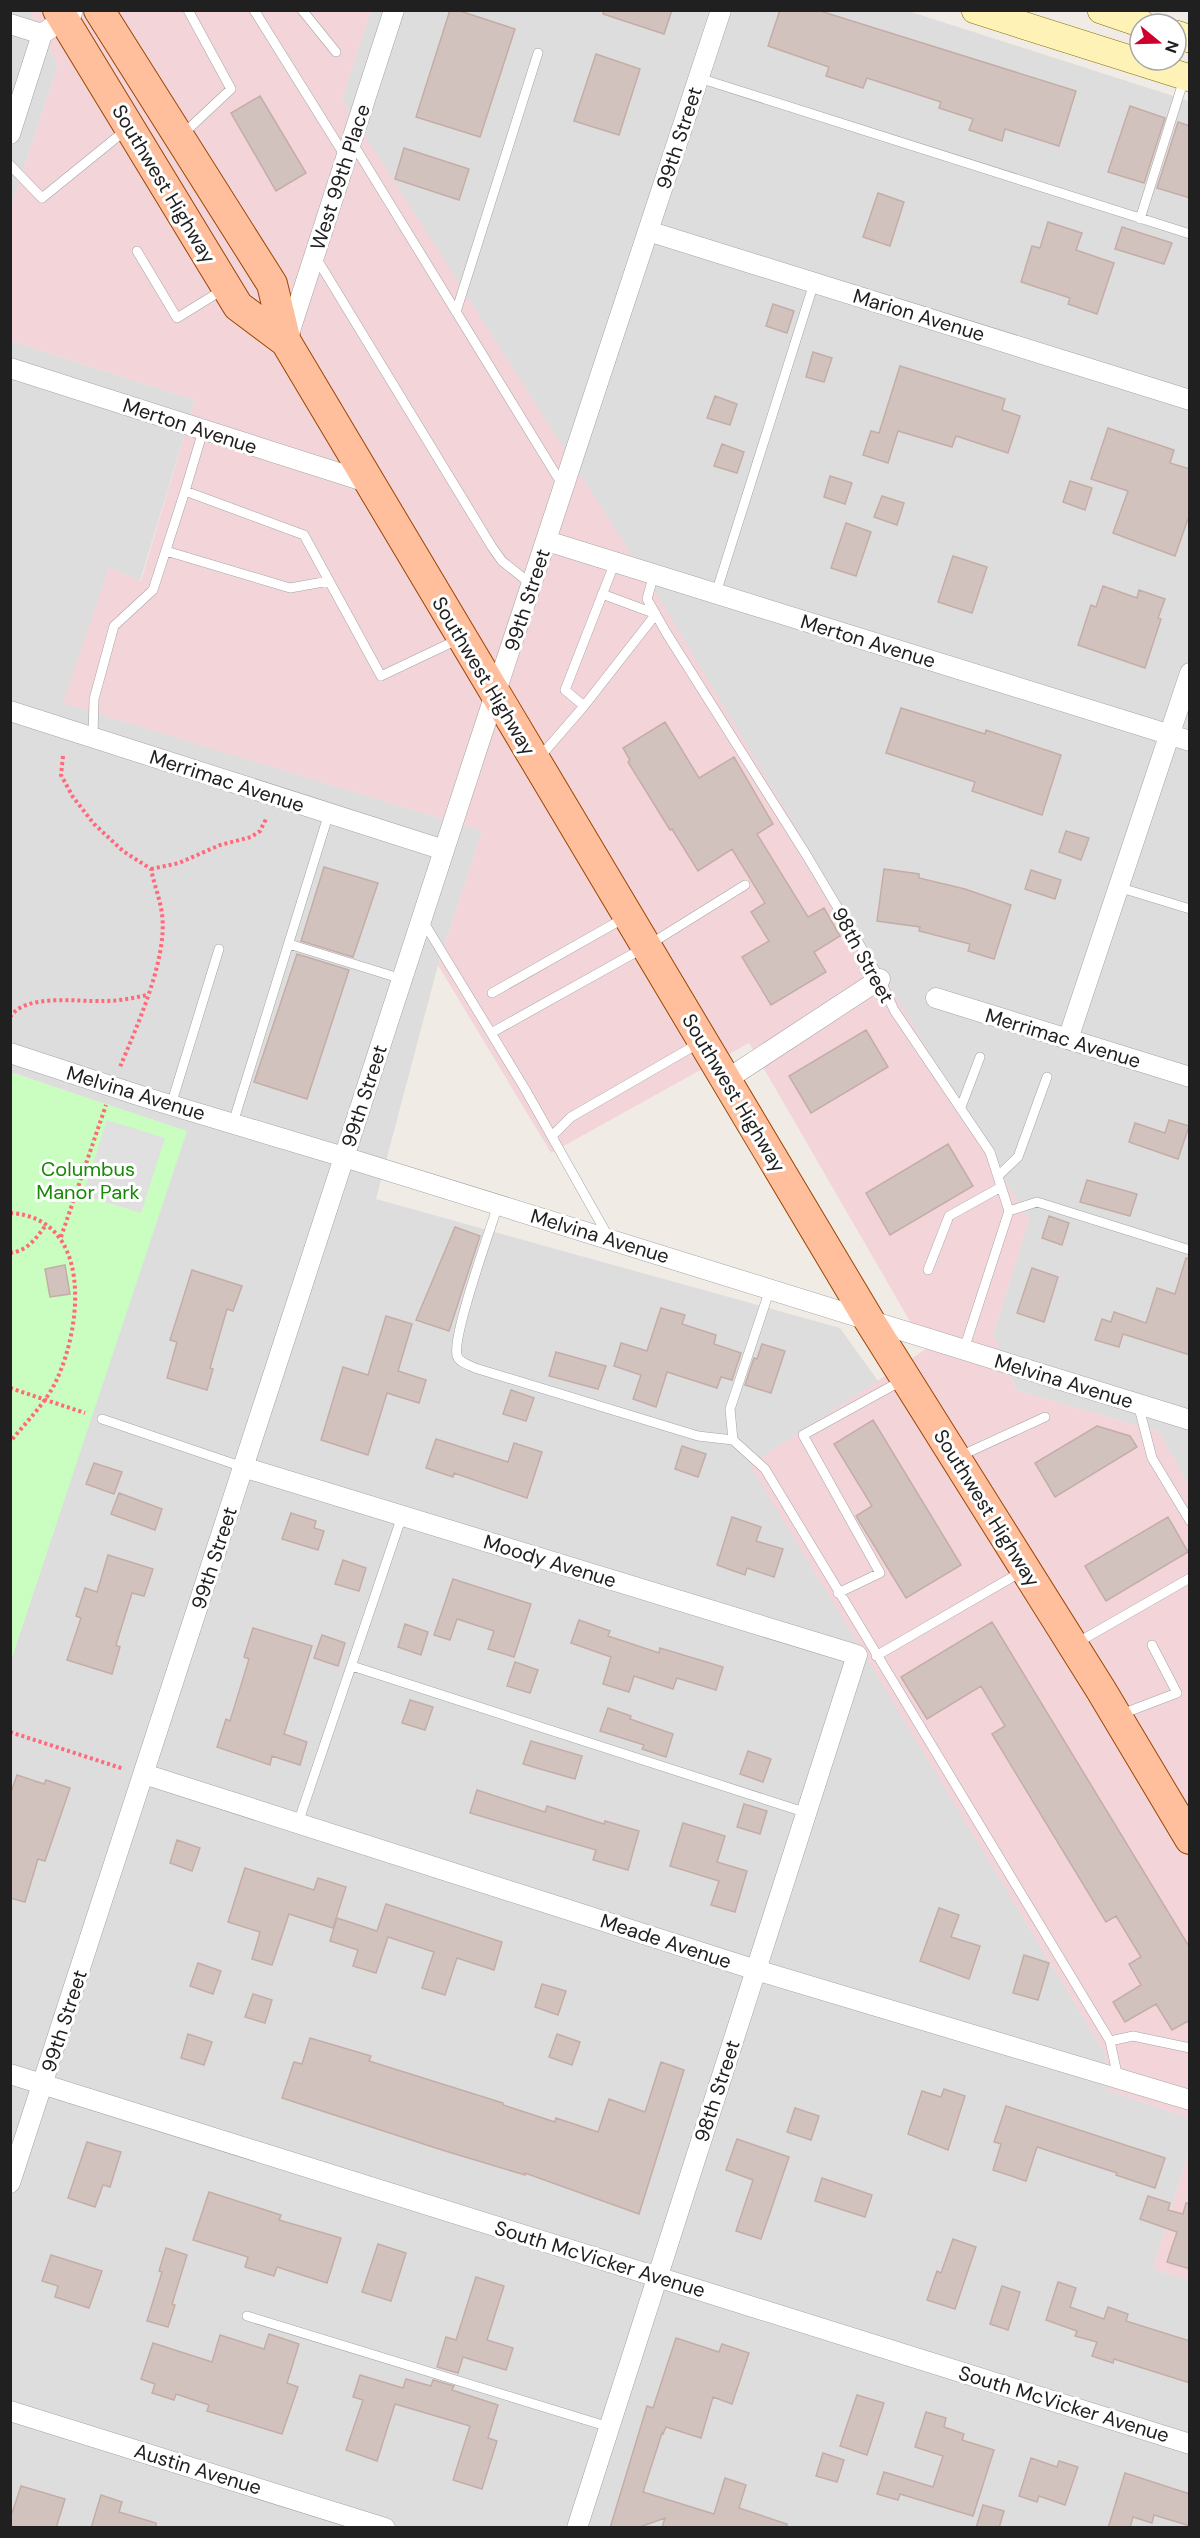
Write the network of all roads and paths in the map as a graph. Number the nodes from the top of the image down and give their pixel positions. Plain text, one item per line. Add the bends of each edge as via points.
1 (99, 10) edge
2 (188, 10) edge
3 (254, 10) edge
4 (302, 10) edge
5 (394, 10) edge
6 (721, 10) edge
7 (975, 10) edge
8 (1101, 10) edge
9 (60, 19) edge
10 (1128, 19) edge
11 (10, 24) edge
12 (336, 52) dead end
13 (538, 53) dead end
14 (1187, 77) edge
15 (699, 78) junction
16 (129, 127) junction
17 (10, 134) edge
18 (180, 138) junction
19 (349, 149) junction
20 (10, 165) edge
21 (1140, 219) junction
22 (648, 231) junction
23 (1190, 234) edge
24 (137, 251) dead end
25 (314, 255) junction
26 (814, 283) junction
27 (226, 288) junction
28 (456, 312) junction
29 (286, 342) junction
30 (10, 368) edge
31 (1190, 400) edge
32 (203, 431) junction
33 (370, 483) junction
34 (564, 488) junction
35 (185, 491) junction
36 (546, 541) junction
37 (166, 551) junction
38 (615, 562) junction
39 (654, 574) junction
40 (329, 580) junction
41 (532, 585) junction
42 (602, 594) junction
43 (716, 594) junction
44 (656, 614) junction
45 (461, 638) junction
46 (1190, 673) edge
47 (495, 695) junction
48 (585, 706) junction
49 (10, 711) edge
50 (1169, 735) junction
51 (93, 737) junction
52 (1190, 741) edge
53 (63, 756) dead end
54 (535, 762) junction
55 (329, 813) junction
56 (266, 819) dead end
57 (444, 850) junction
58 (151, 869) junction
59 (745, 885) dead end
60 (1118, 886) junction
61 (1190, 909) edge
62 (628, 916) junction
63 (422, 920) junction
64 (289, 944) junction
65 (647, 946) junction
66 (219, 950) dead end
67 (402, 979) junction
68 (880, 979) junction
69 (492, 993) dead end
70 (147, 995) junction
71 (936, 998) dead end
72 (10, 1017) edge
73 (491, 1033) junction
74 (1068, 1039) junction
75 (703, 1041) junction
76 (10, 1053) edge
77 (980, 1057) dead end
78 (120, 1067) dead end
79 (1047, 1077) dead end
80 (1190, 1077) edge
81 (726, 1080) junction
82 (108, 1099) dead end
83 (171, 1105) junction
84 (961, 1107) junction
85 (233, 1124) junction
86 (552, 1137) junction
87 (344, 1157) junction
88 (998, 1176) junction
89 (1001, 1187) junction
90 (498, 1205) junction
91 (1009, 1211) junction
92 (10, 1213) edge
93 (45, 1225) junction
94 (62, 1237) junction
95 (610, 1240) junction
96 (1190, 1250) edge
97 (10, 1252) edge
98 (928, 1270) dead end
99 (770, 1289) junction
100 (869, 1320) junction
101 (964, 1349) junction
102 (906, 1378) junction
103 (10, 1388) edge
104 (45, 1398) junction
105 (1138, 1404) junction
106 (86, 1413) dead end
107 (1045, 1417) dead end
108 (102, 1419) dead end
109 (1190, 1420) edge
110 (733, 1440) junction
111 (10, 1442) edge
112 (956, 1458) junction
113 (243, 1467) junction
114 (402, 1516) junction
115 (1190, 1521) edge
116 (1026, 1570) junction
117 (1190, 1578) edge
118 (838, 1593) junction
119 (1073, 1645) junction
120 (1152, 1646) dead end
121 (867, 1655) junction
122 (352, 1666) junction
123 (1117, 1716) junction
124 (10, 1732) edge
125 (134, 1772) junction
126 (807, 1813) junction
127 (298, 1823) junction
128 (1190, 1839) edge
129 (756, 1970) junction
130 (1110, 2041) junction
131 (1190, 2048) edge
132 (10, 2074) edge
133 (1118, 2078) junction
134 (43, 2084) junction
135 (1190, 2100) edge
136 (10, 2182) edge
137 (658, 2277) junction
138 (247, 2316) dead end
139 (10, 2411) edge
140 (609, 2427) junction
141 (1190, 2444) edge
142 (385, 2528) edge
143 (577, 2528) edge

1 - 18 main road, Southwest Highway
2 - 18 lane via 231,89
3 - 19 lane
4 - 12 lane
5 - 19 street, West 99th Place
6 - 15 street, 99th Street
7 - 14 main road
8 - 10 main road
9 - 11 street
9 - 16 main road, Southwest Highway
9 - 17 street
13 - 28 lane
14 - 21 lane
15 - 21 lane
15 - 22 street, 99th Street
16 - 20 lane via 42,198
16 - 27 main road, Southwest Highway
18 - 29 main road, Southwest Highway via 272,284
19 - 25 street, West 99th Place
19 - 28 lane
21 - 23 lane
22 - 26 street, Marion Avenue
22 - 34 street, 99th Street
24 - 27 lane via 177,318
25 - 29 street, West 99th Place
25 - 41 lane via 502,561
26 - 31 street, Marion Avenue
26 - 43 lane
27 - 29 main road, Southwest Highway via 238,306
28 - 34 lane
29 - 33 main road, Southwest Highway
30 - 32 street, Merton Avenue
32 - 33 street, Merton Avenue
32 - 35 lane
33 - 45 main road, Southwest Highway
34 - 36 street, 99th Street
35 - 37 lane
35 - 40 lane via 304,535
36 - 38 street, Merton Avenue
36 - 41 street, 99th Street
37 - 40 lane via 290,588
37 - 51 lane via 153,590 114,626 94,699
38 - 39 street, Merton Avenue
38 - 42 lane
39 - 43 street, Merton Avenue
39 - 44 lane, 98th Street via 647,599
40 - 45 lane via 381,675
41 - 47 street, 99th Street
42 - 44 lane
42 - 48 lane via 566,690
43 - 50 street, Merton Avenue
44 - 48 lane
44 - 68 lane, 98th Street
45 - 47 main road, Southwest Highway
46 - 50 street
47 - 54 main road, Southwest Highway
47 - 57 street, 99th Street
48 - 54 lane
49 - 51 street, Merrimac Avenue
50 - 52 street, Merton Avenue
50 - 60 street
51 - 55 street, Merrimac Avenue
53 - 58 path via 61,775 94,824 123,851
54 - 62 main road, Southwest Highway
55 - 57 street, Merrimac Avenue
55 - 64 lane
56 - 58 path via 260,831 251,837
57 - 63 street, 99th Street
58 - 70 path via 162,914 162,945
59 - 65 lane
60 - 61 lane
60 - 74 street
62 - 65 main road, Southwest Highway
62 - 69 lane
63 - 67 street, 99th Street
63 - 73 lane
64 - 67 lane
64 - 85 lane
65 - 73 lane
65 - 75 main road, Southwest Highway
66 - 83 lane
67 - 87 street, 99th Street
68 - 81 street
68 - 84 lane, 98th Street via 894,1011
70 - 72 path via 105,1001 29,1003
70 - 78 path
71 - 74 street, Merrimac Avenue
73 - 86 lane
74 - 80 street, Merrimac Avenue
75 - 81 main road, Southwest Highway
75 - 86 lane via 572,1117
76 - 83 street, Melvina Avenue
77 - 84 lane
79 - 88 lane via 1018,1157
81 - 100 main road, Southwest Highway
82 - 94 path
83 - 85 street, Melvina Avenue
84 - 88 lane, 98th Street via 990,1152
85 - 87 street, Melvina Avenue
86 - 95 lane
87 - 90 street, Melvina Avenue
87 - 113 street, 99th Street
88 - 89 lane, 98th Street
89 - 91 lane, 98th Street
89 - 98 lane via 950,1216
90 - 95 street, Melvina Avenue
90 - 110 lane via 459,1331 459,1359 475,1368 698,1436
91 - 96 lane via 1037,1202
91 - 101 lane
92 - 93 path
93 - 94 path
93 - 97 path via 33,1243
94 - 104 path via 74,1280 72,1337 57,1380
95 - 99 street, Melvina Avenue
99 - 100 street, Melvina Avenue
99 - 110 lane via 730,1408
100 - 101 street, Melvina Avenue
100 - 102 main road, Southwest Highway
101 - 105 street, Melvina Avenue
102 - 112 main road, Southwest Highway
102 - 118 lane via 803,1435 880,1573
103 - 104 path
104 - 106 path
104 - 111 path
105 - 109 street, Melvina Avenue
105 - 115 lane via 1152,1458
107 - 112 lane
108 - 113 lane
110 - 118 lane via 765,1469
112 - 116 main road, Southwest Highway
113 - 114 street, Moody Avenue
113 - 125 street, 99th Street
114 - 121 street, Moody Avenue
114 - 122 lane
116 - 119 main road, Southwest Highway
116 - 121 lane
117 - 119 lane
118 - 121 lane
119 - 123 main road, Southwest Highway
120 - 123 lane via 1177,1693
121 - 126 street, 98th Street
121 - 130 lane
122 - 126 lane
122 - 127 lane
123 - 128 main road, Southwest Highway
124 - 125 path
125 - 127 street, Meade Avenue
125 - 134 street, 99th Street
126 - 129 street, 98th Street
127 - 129 street, Meade Avenue
129 - 133 street, Meade Avenue
129 - 137 street, 98th Street
130 - 131 lane via 1133,2036
130 - 133 lane
132 - 134 street, South McVicker Avenue
133 - 135 street, Meade Avenue
134 - 136 street, 99th Street
134 - 137 street, South McVicker Avenue
137 - 140 street, 98th Street
137 - 141 street, South McVicker Avenue
138 - 140 lane
139 - 142 street, Austin Avenue
140 - 143 street, 98th Street

